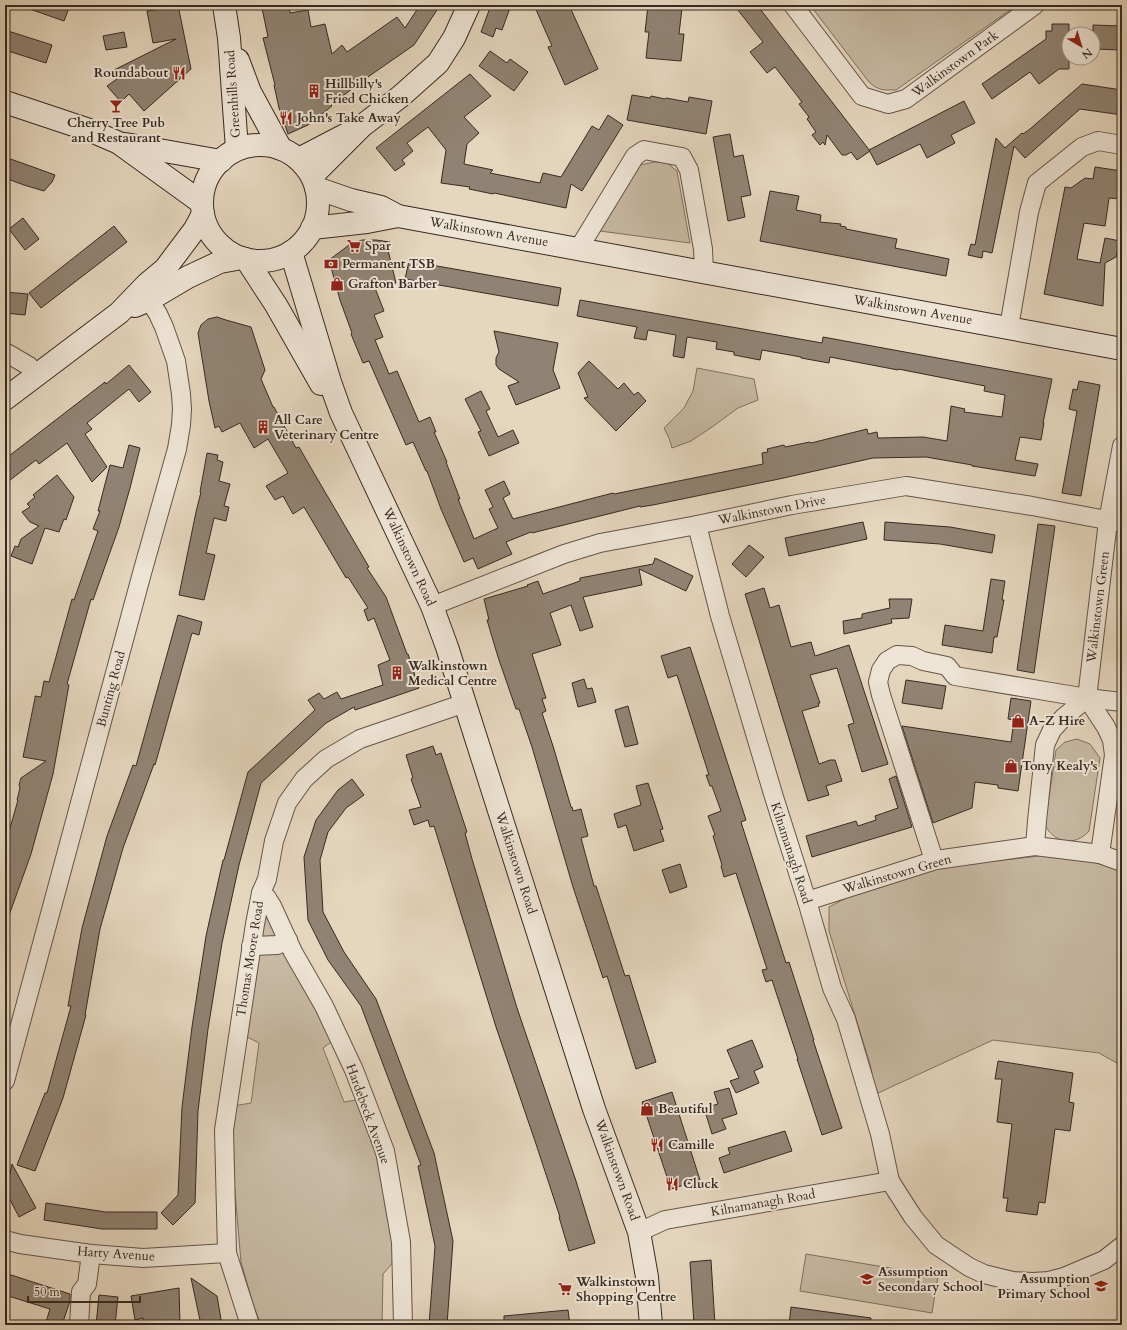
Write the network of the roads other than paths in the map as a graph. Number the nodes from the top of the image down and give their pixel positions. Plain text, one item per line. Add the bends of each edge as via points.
1 (224, 5) edge
2 (469, 5) edge
3 (793, 5) edge
4 (1035, 5) edge
5 (229, 38) junction
6 (5, 102) edge
7 (120, 143) junction
8 (1122, 145) edge
9 (229, 155) junction
10 (302, 168) junction
11 (203, 209) junction
12 (398, 216) junction
13 (312, 228) junction
14 (579, 248) junction
15 (291, 252) junction
16 (244, 258) junction
17 (704, 272) junction
18 (149, 300) junction
19 (119, 313) junction
20 (1009, 327) junction
21 (1122, 349) edge
22 (5, 352) edge
23 (36, 376) junction
24 (5, 399) edge
25 (341, 413) junction
26 (1122, 446) edge
27 (1115, 522) edge
28 (696, 525) junction
29 (432, 606) junction
30 (1087, 698) junction
31 (1122, 702) edge
32 (466, 703) junction
33 (1035, 846) junction
34 (1100, 854) junction
35 (934, 860) junction
36 (1122, 862) edge
37 (262, 893) junction
38 (807, 901) junction
39 (288, 940) junction
40 (251, 946) junction
41 (5, 1081) edge
42 (890, 1180) junction
43 (639, 1232) junction
44 (5, 1240) edge
45 (1122, 1246) edge
46 (227, 1253) junction
47 (91, 1254) junction
48 (79, 1325) edge
49 (250, 1325) edge
50 (403, 1325) edge
51 (651, 1325) edge

1 - 5 main road, Greenhills Road
2 - 10 main road via 454,38 438,63 362,126
3 - 4 street, Walkinstown Park via 862,96 888,104 906,99
5 - 9 main road, Greenhills Road
5 - 10 main road, Greenhills Road via 250,92
6 - 7 main road via 85,128
7 - 9 main road
7 - 11 main road
8 - 20 street via 1098,142 1082,148 1037,183 1029,212
9 - 10 main road via 251,145 266,145
9 - 11 main road via 210,173 204,187
10 - 12 main road, Walkinstown Avenue via 351,200 381,207
10 - 13 main road via 318,201 317,215
11 - 16 main road via 208,229 217,242 228,251
11 - 19 main road via 195,229 165,269
12 - 13 main road, Walkinstown Avenue
12 - 14 main road, Walkinstown Avenue
13 - 15 main road via 303,242
14 - 17 main road, Walkinstown Avenue
14 - 17 street via 635,156 644,150 682,157 689,170 703,248
15 - 16 main road via 265,260
15 - 25 main road, Walkinstown Road
16 - 18 main road via 220,262
16 - 25 main road, Walkinstown Road via 276,305
17 - 20 main road, Walkinstown Avenue
18 - 19 main road
18 - 41 street, Bunting Road via 164,327 176,362 182,425
19 - 23 main road
20 - 21 main road, Walkinstown Avenue
22 - 23 street via 29,366
23 - 24 main road
25 - 29 main road, Walkinstown Road
26 - 27 street, Walkinstown Green
27 - 28 street, Walkinstown Drive via 906,486 792,505
27 - 30 street, Walkinstown Green
28 - 29 street, Walkinstown Drive via 593,545
28 - 38 street, Kilnamanagh Road via 722,624
29 - 32 main road, Walkinstown Road
30 - 31 street
30 - 33 street via 1052,730 1045,745
30 - 34 street via 1106,726 1112,740 1114,755
30 - 35 street via 955,676 947,666 912,656 897,655 887,662 881,670 878,682 881,695
32 - 37 street, Thomas Moore Road via 360,739 326,759 304,779 287,803 274,841
32 - 43 main road, Walkinstown Road via 594,1109
33 - 34 street, Walkinstown Green
33 - 35 street, Walkinstown Green
34 - 36 street, Walkinstown Green
35 - 38 street, Walkinstown Green
37 - 39 street, Hardebeck Avenue via 272,906
37 - 40 street, Thomas Moore Road
38 - 42 street, Kilnamanagh Road via 832,988 846,1018 878,1127
39 - 40 street via 277,945
39 - 50 street, Hardebeck Avenue via 324,1006 354,1070 385,1151 401,1242
40 - 46 street, Thomas Moore Road via 224,1130
42 - 43 street, Kilnamanagh Road via 665,1220
42 - 45 street, Kilnamanagh Road via 913,1217 936,1245 969,1267 995,1277 1013,1281 1049,1281 1104,1260
43 - 51 main road, Walkinstown Road via 647,1277
44 - 47 street, Harty Avenue
46 - 47 street, Harty Avenue via 143,1258
46 - 49 street, Thomas Moore Road
47 - 48 street via 87,1284 81,1292

